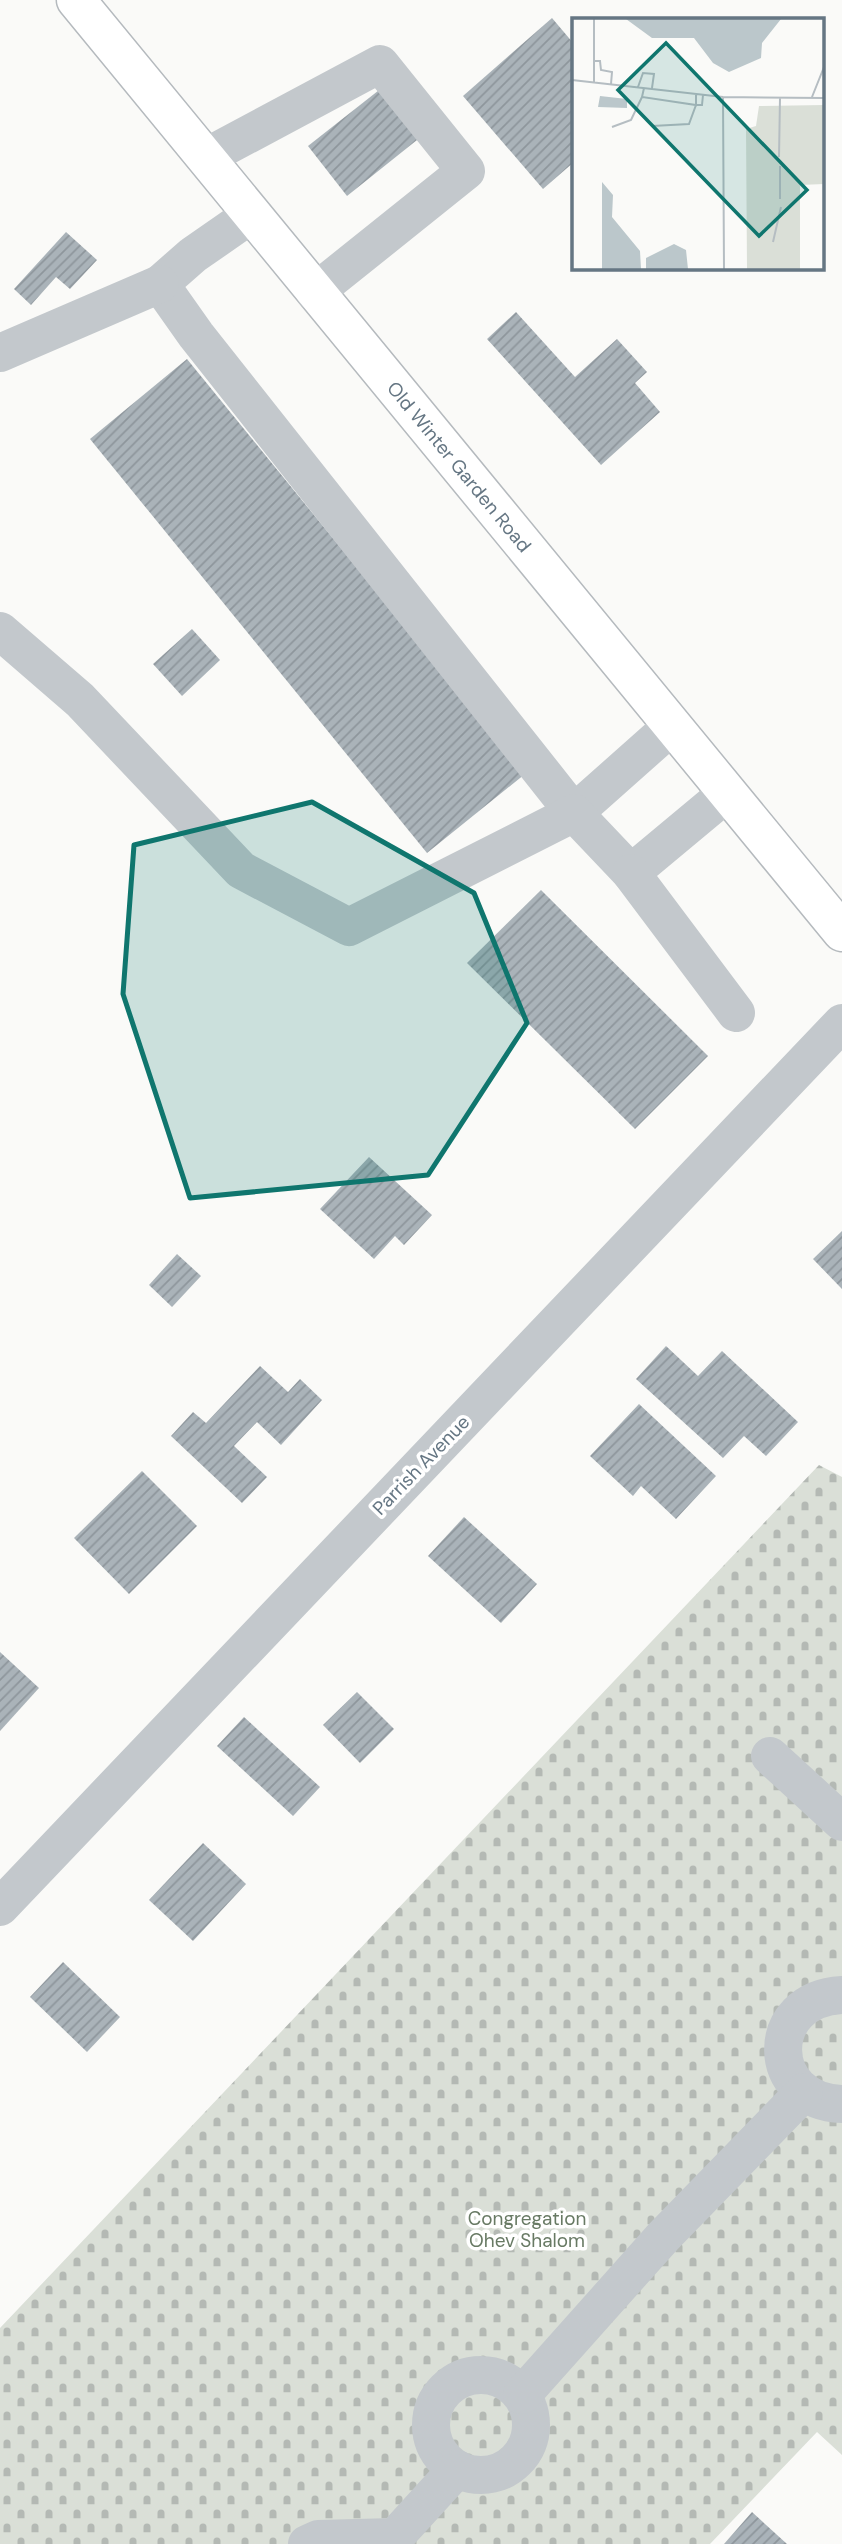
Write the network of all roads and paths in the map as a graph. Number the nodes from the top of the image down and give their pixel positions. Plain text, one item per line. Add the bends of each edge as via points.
1 (76, 0) edge
2 (206, 158) junction
3 (252, 214) junction
4 (160, 284) junction
5 (315, 292) junction
6 (0, 352) edge
7 (0, 631) edge
8 (672, 726) junction
9 (726, 793) junction
10 (574, 813) junction
11 (631, 873) junction
12 (842, 932) edge
13 (736, 1013) dead end
14 (842, 1024) edge
15 (770, 1756) dead end
16 (842, 1822) edge
17 (0, 1906) edge
18 (842, 1995) edge
19 (804, 2092) junction
20 (842, 2104) edge
21 (522, 2395) junction
22 (457, 2469) junction
23 (307, 2544) edge

1 - 2 main road, Old Winter Garden Road
2 - 3 main road, Old Winter Garden Road
2 - 5 street via 380,64 389,74 466,171
3 - 4 street
3 - 5 main road, Old Winter Garden Road
4 - 6 street
4 - 10 street
5 - 8 main road, Old Winter Garden Road
7 - 10 street via 80,700 241,870 349,927
8 - 9 main road, Old Winter Garden Road
8 - 10 street
9 - 11 street
9 - 12 main road, Old Winter Garden Road
10 - 11 street
11 - 13 street
14 - 17 street, Parrish Avenue
15 - 16 street
18 - 19 street via 805,2005 785,2034 787,2071
19 - 20 street via 827,2104
19 - 21 street via 663,2237
21 - 22 street via 531,2427 519,2458 490,2474
21 - 22 street via 495,2376 463,2378 449,2386 432,2413 433,2437 444,2458
22 - 23 street via 396,2537 318,2539

